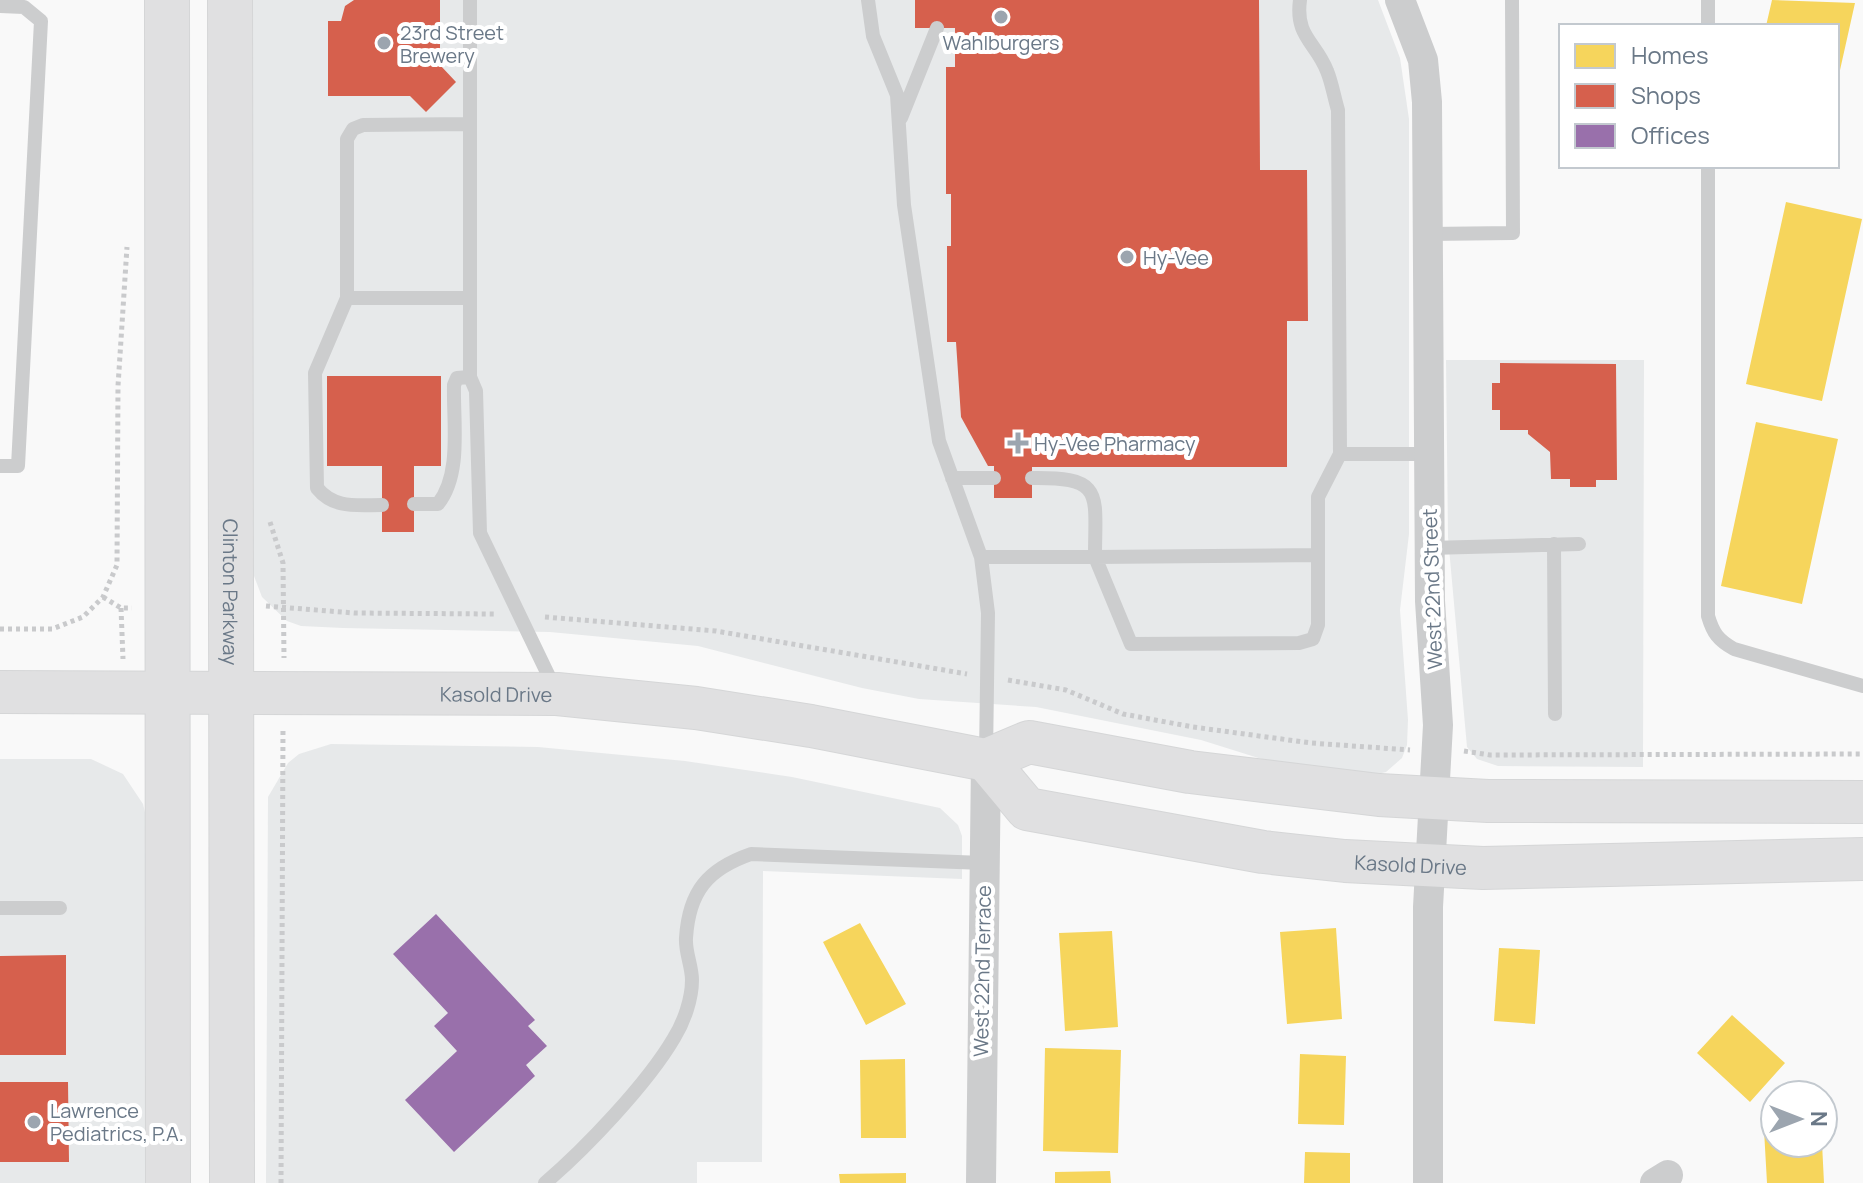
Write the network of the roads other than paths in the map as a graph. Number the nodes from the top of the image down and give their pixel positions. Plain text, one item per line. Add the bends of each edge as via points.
1 (167, 0) edge
2 (230, 0) edge
3 (470, 0) edge
4 (868, 0) edge
5 (1300, 0) edge
6 (1400, 0) edge
7 (1512, 0) edge
8 (1708, 0) edge
9 (0, 6) edge
10 (1708, 24) edge
11 (937, 28) dead end
12 (899, 122) junction
13 (470, 124) junction
14 (1708, 168) edge
15 (1428, 234) junction
16 (347, 298) junction
17 (470, 298) junction
18 (470, 377) junction
19 (1340, 454) junction
20 (1429, 454) junction
21 (0, 466) edge
22 (952, 478) junction
23 (994, 478) dead end
24 (1032, 478) dead end
25 (414, 504) dead end
26 (382, 505) dead end
27 (1554, 544) junction
28 (1579, 544) dead end
29 (1429, 548) junction
30 (1318, 555) junction
31 (981, 557) junction
32 (1095, 557) junction
33 (1863, 686) edge
34 (0, 692) edge
35 (167, 693) junction
36 (230, 693) junction
37 (557, 694) junction
38 (1555, 714) dead end
39 (986, 760) junction
40 (1434, 798) junction
41 (1863, 802) edge
42 (1863, 859) edge
43 (983, 863) junction
44 (1430, 866) junction
45 (0, 908) edge
46 (60, 908) dead end
47 (168, 1183) edge
48 (232, 1183) edge
49 (545, 1183) edge
50 (981, 1183) edge
51 (1428, 1183) edge

1 - 35 main road
2 - 36 main road, Clinton Parkway
3 - 13 lane
4 - 12 lane via 873,36 897,95
5 - 19 lane via 1298,16 1306,39 1327,69 1338,110
6 - 15 street, West 22nd Street via 1423,60
7 - 15 lane via 1513,233
8 - 10 lane
9 - 21 lane via 24,7 41,21 18,466
11 - 12 lane
12 - 22 lane via 923,343 939,441
13 - 16 lane via 353,129 347,139
13 - 17 lane
14 - 33 lane via 1712,630 1734,649
15 - 20 street, West 22nd Street
16 - 17 lane
16 - 26 lane via 315,373 317,488 340,505
17 - 18 lane
18 - 25 lane via 457,378 454,385 453,463 445,495 438,504
18 - 37 lane via 476,391 480,533
19 - 20 lane
19 - 30 lane via 1318,497
20 - 29 street, West 22nd Street
22 - 23 lane
22 - 31 lane
24 - 32 lane via 1068,477 1081,480 1091,491
27 - 28 lane
27 - 29 lane
27 - 38 lane
29 - 40 street, West 22nd Street via 1438,725
30 - 32 lane
30 - 32 lane via 1318,625 1313,639 1299,643 1131,644
31 - 32 lane
31 - 39 lane via 988,613
34 - 35 main road, Kasold Drive
35 - 36 main road, Kasold Drive
35 - 47 main road
36 - 37 main road, Kasold Drive
36 - 48 main road, Clinton Parkway
37 - 39 main road, Kasold Drive via 696,708
39 - 40 main road via 1029,742 1268,784
39 - 43 street, West 22nd Terrace
39 - 44 main road, Kasold Drive via 1027,809 1263,852
40 - 41 main road
40 - 44 street, West 22nd Street
42 - 44 main road, Kasold Drive
43 - 49 lane via 751,854 724,863 705,879 693,901 686,940 692,981 675,1037 577,1156
43 - 50 street, West 22nd Terrace
44 - 51 street, West 22nd Street
45 - 46 lane

